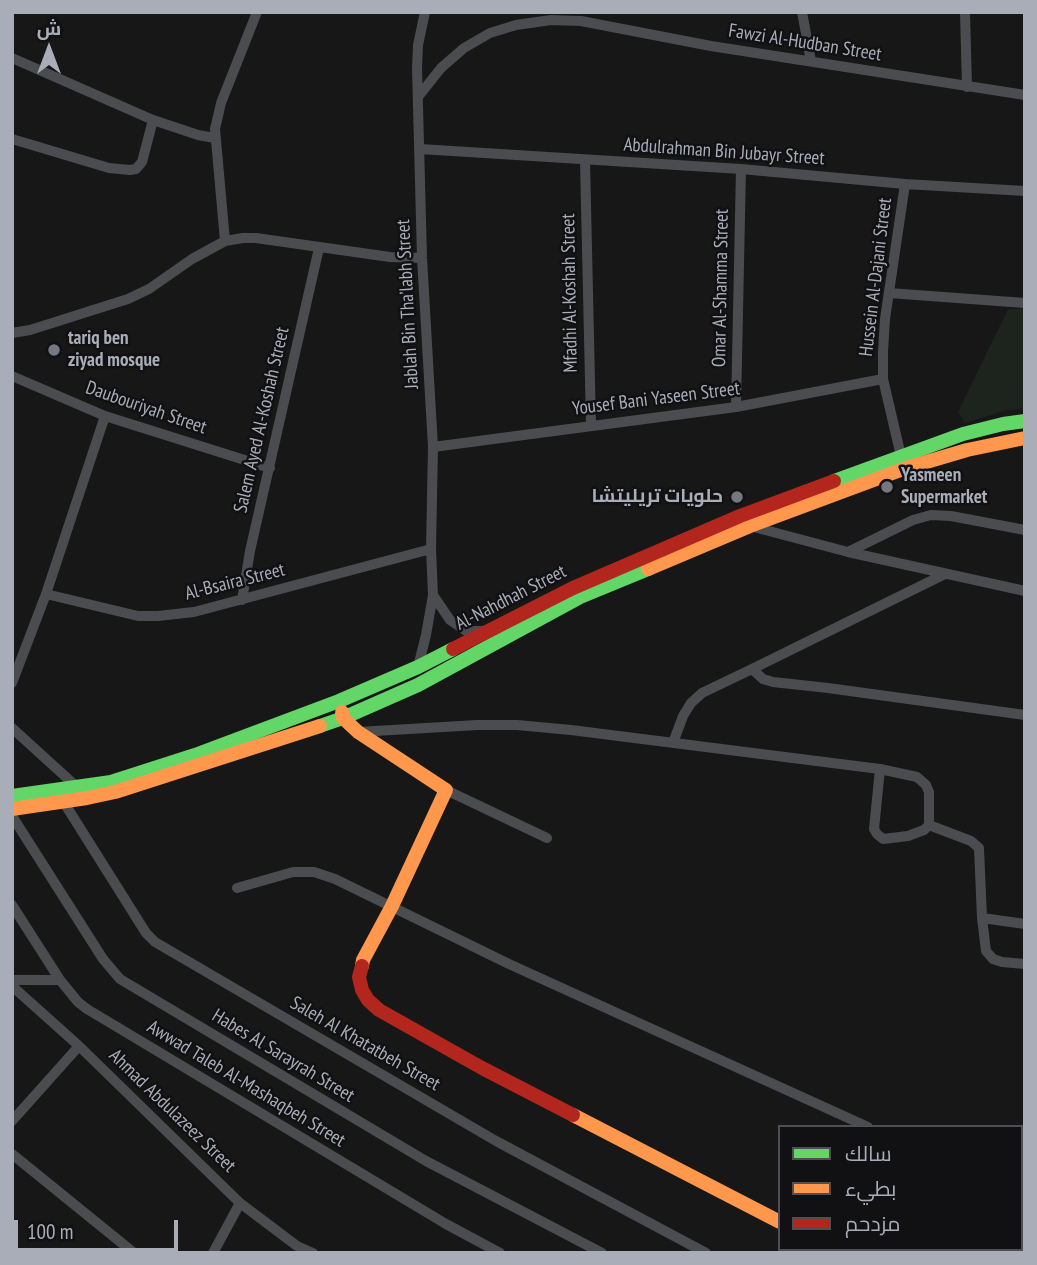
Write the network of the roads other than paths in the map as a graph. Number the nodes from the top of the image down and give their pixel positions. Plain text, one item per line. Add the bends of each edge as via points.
1 (257, 12) edge
2 (425, 12) edge
3 (802, 12) edge
4 (965, 12) edge
5 (578, 17) edge
6 (12, 58) edge
7 (811, 61) junction
8 (967, 87) junction
9 (1025, 95) edge
10 (418, 97) junction
11 (153, 120) junction
12 (215, 138) junction
13 (12, 139) edge
14 (420, 149) junction
15 (585, 160) junction
16 (741, 169) junction
17 (905, 184) junction
18 (1025, 191) edge
19 (225, 241) junction
20 (320, 248) junction
21 (422, 258) junction
22 (889, 293) junction
23 (1025, 303) edge
24 (30, 330) junction
25 (12, 332) edge
26 (12, 340) edge
27 (12, 376) edge
28 (883, 379) junction
29 (736, 407) junction
30 (106, 416) junction
31 (1025, 421) edge
32 (591, 425) junction
33 (1025, 438) edge
34 (433, 447) junction
35 (901, 456) junction
36 (270, 468) junction
37 (750, 526) junction
38 (1025, 530) edge
39 (431, 549) junction
40 (848, 552) junction
41 (945, 574) junction
42 (1025, 591) edge
43 (46, 594) junction
44 (433, 595) junction
45 (242, 600) junction
46 (486, 631) junction
47 (418, 667) junction
48 (752, 669) junction
49 (12, 683) edge
50 (338, 701) junction
51 (1025, 715) edge
52 (343, 718) junction
53 (12, 728) edge
54 (358, 732) junction
55 (673, 743) junction
56 (880, 769) junction
57 (79, 788) junction
58 (446, 790) junction
59 (13, 799) edge
60 (63, 802) junction
61 (12, 816) edge
62 (929, 825) junction
63 (547, 838) dead end
64 (237, 888) dead end
65 (12, 905) edge
66 (392, 906) junction
67 (982, 918) junction
68 (1025, 924) edge
69 (1025, 964) edge
70 (12, 979) edge
71 (60, 980) junction
72 (12, 986) edge
73 (79, 1046) junction
74 (12, 1121) edge
75 (864, 1125) edge
76 (12, 1154) edge
77 (240, 1203) junction
78 (778, 1221) edge
79 (296, 1249) edge
80 (134, 1253) edge
81 (213, 1253) edge
82 (313, 1253) edge
83 (500, 1253) edge
84 (602, 1253) edge
85 (706, 1253) edge

1 - 12 street via 221,103
2 - 10 street, Jablah Bin Tha’labh Street via 418,45
3 - 7 street
4 - 8 street
5 - 7 street, Fawzi Al-Hudban Street via 711,46
5 - 10 street, Fawzi Al-Hudban Street via 490,33 441,68
6 - 11 street
7 - 8 street, Fawzi Al-Hudban Street
8 - 9 street, Fawzi Al-Hudban Street
10 - 14 street, Jablah Bin Tha’labh Street
11 - 12 street
11 - 13 street via 142,162 130,170
12 - 19 street
14 - 15 street, Abdulrahman Bin Jubayr Street
14 - 21 street, Jablah Bin Tha’labh Street
15 - 16 street, Abdulrahman Bin Jubayr Street
15 - 32 street, Mfadhi Al-Koshah Street
16 - 17 street, Abdulrahman Bin Jubayr Street
16 - 29 street, Omar Al-Shamma Street
17 - 18 street, Abdulrahman Bin Jubayr Street
17 - 22 street, Hussein Al-Dajani Street
19 - 20 street via 256,238
19 - 24 street via 128,299
20 - 21 street
20 - 36 street, Salem Ayed Al-Koshah Street
21 - 34 street, Jablah Bin Tha’labh Street
22 - 23 street
22 - 28 street, Hussein Al-Dajani Street
24 - 25 street
24 - 26 street
27 - 30 street, Daubouriyah Street
28 - 29 street, Yousef Bani Yaseen Street
28 - 35 street, Hussein Al-Dajani Street
29 - 32 street, Yousef Bani Yaseen Street
30 - 36 street, Daubouriyah Street
30 - 43 street
31 - 35 street, Al-Nahdhah Street via 963,434
32 - 34 street, Yousef Bani Yaseen Street
33 - 37 street, Al-Nahdhah Street via 906,468
34 - 39 street, Jablah Bin Tha’labh Street
35 - 46 street, Al-Nahdhah Street via 728,521
36 - 45 street, Salem Ayed Al-Koshah Street
37 - 40 street
37 - 52 street, Al-Nahdhah Street via 580,597 418,685
38 - 40 street via 931,515
39 - 44 street, Jablah Bin Tha’labh Street
39 - 45 street, Al-Bsaira Street
40 - 41 street
41 - 42 street
41 - 48 street
43 - 45 street, Al-Bsaira Street via 158,617
43 - 49 street
44 - 46 street via 450,620 466,631
44 - 47 street, Jablah Bin Tha’labh Street
46 - 47 street, Al-Nahdhah Street
47 - 50 street, Al-Nahdhah Street
48 - 51 street via 773,682
48 - 55 street via 696,698 682,716
50 - 52 street
50 - 57 street, Al-Nahdhah Street via 141,774
52 - 54 street
52 - 60 street, Al-Nahdhah Street via 133,787
53 - 57 street
54 - 55 street via 517,725
54 - 58 street
55 - 56 street
56 - 62 street via 922,780 929,792
56 - 62 street via 877,834 883,839 908,836
57 - 59 street, Al-Nahdhah Street
58 - 63 street
58 - 66 street
59 - 60 street, Al-Nahdhah Street
60 - 85 street, Saleh Al Khatatbeh Street via 155,942 496,1140
61 - 84 street, Habes Al Sarayrah Street via 120,979 426,1161
62 - 67 street via 979,848
64 - 66 street via 293,872 314,872
65 - 71 street, Awwad Taleb Al-Mashaqbeh Street
66 - 75 street
66 - 78 street via 363,960 359,977 368,1000 379,1010
67 - 68 street
67 - 69 street via 989,956
70 - 71 street
71 - 83 street, Awwad Taleb Al-Mashaqbeh Street via 87,1009
72 - 73 street, Ahmad Abdulazeez Street
73 - 74 street
73 - 77 street, Ahmad Abdulazeez Street
76 - 80 street
77 - 79 street, Ahmad Abdulazeez Street
77 - 81 street
79 - 82 street, Ahmad Abdulazeez Street

